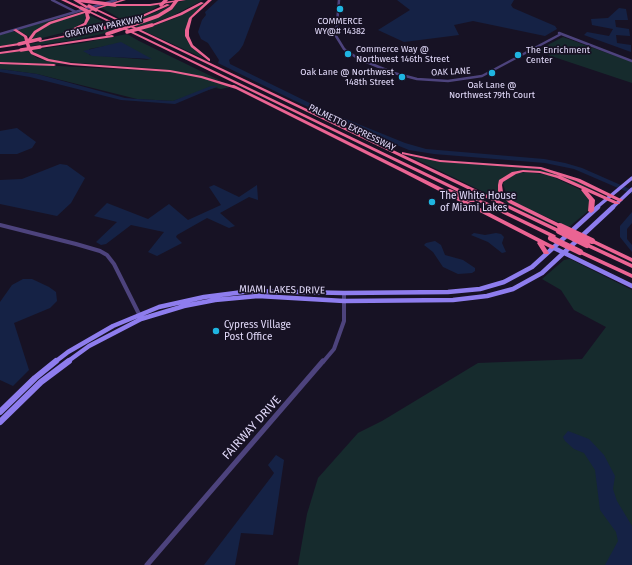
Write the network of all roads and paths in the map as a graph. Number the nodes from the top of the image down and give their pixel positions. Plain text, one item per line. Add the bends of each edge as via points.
1 (52, 0) edge
2 (63, 0) edge
3 (77, 0) edge
4 (86, 0) edge
5 (124, 0) edge
6 (166, 0) edge
7 (173, 0) edge
8 (177, 0) edge
9 (184, 0) edge
10 (206, 0) edge
11 (210, 0) edge
12 (339, 0) edge
13 (116, 3) edge
14 (96, 8) junction
15 (76, 12) junction
16 (87, 13) junction
17 (145, 15) junction
18 (120, 27) junction
19 (14, 30) junction
20 (0, 34) edge
21 (40, 40) junction
22 (28, 42) junction
23 (0, 47) edge
24 (39, 47) junction
25 (0, 53) edge
26 (632, 61) edge
27 (0, 62) edge
28 (137, 68) junction
29 (234, 76) junction
30 (243, 91) junction
31 (380, 145) junction
32 (406, 172) junction
33 (438, 173) junction
34 (632, 178) edge
35 (574, 184) junction
36 (632, 189) edge
37 (610, 197) junction
38 (618, 201) junction
39 (592, 211) junction
40 (0, 225) edge
41 (559, 228) junction
42 (552, 237) junction
43 (536, 239) junction
44 (590, 243) junction
45 (552, 247) junction
46 (546, 253) junction
47 (564, 253) junction
48 (632, 260) edge
49 (632, 266) edge
50 (632, 275) edge
51 (632, 286) edge
52 (344, 293) junction
53 (344, 301) junction
54 (140, 317) junction
55 (0, 412) edge
56 (0, 422) edge
57 (147, 565) edge

1 - 15 street
2 - 16 highway, PALMETTO EXPRESSWAY, bridge
3 - 13 highway, bridge
3 - 14 highway, bridge
4 - 13 highway, bridge
4 - 14 highway
5 - 22 highway via 55,21 35,32
6 - 17 highway, bridge
7 - 13 highway via 144,4
8 - 17 highway, GRATIGNY PARKWAY, bridge
8 - 24 highway, bridge via 171,8 158,16 136,25 107,34
9 - 13 highway via 146,6
10 - 24 highway, GRATIGNY PARKWAY, bridge via 181,14 152,25 112,36
11 - 29 highway via 191,18 187,36 197,51
12 - 26 street, OAK LANE via 336,36 340,44 353,55 403,76 448,81 476,77 489,73 560,34
13 - 14 street
14 - 15 street
14 - 29 highway, PALMETTO EXPRESSWAY via 132,28
14 - 33 highway
15 - 19 street
16 - 18 highway, PALMETTO EXPRESSWAY
16 - 21 highway via 88,20 79,28
17 - 21 highway, GRATIGNY PARKWAY, bridge via 100,29
18 - 30 highway
18 - 42 highway, PALMETTO EXPRESSWAY
19 - 20 street
19 - 22 highway via 25,36
21 - 23 highway, GRATIGNY PARKWAY, bridge
22 - 28 highway via 32,53 48,60
24 - 25 highway, GRATIGNY PARKWAY, bridge
27 - 28 highway
28 - 30 highway via 202,77
29 - 31 highway, PALMETTO EXPRESSWAY
30 - 32 highway
31 - 33 highway, PALMETTO EXPRESSWAY
31 - 37 highway via 432,160 541,168 571,177
32 - 42 highway
32 - 43 highway
33 - 41 highway, PALMETTO EXPRESSWAY
34 - 37 main road, MIAMI LAKES DRIVE
35 - 37 highway
35 - 39 highway via 590,197
35 - 41 highway via 549,174 531,171 514,173 501,181 501,192 511,202
36 - 38 main road, MIAMI LAKES DRIVE
37 - 38 highway
37 - 39 main road, MIAMI LAKES DRIVE
38 - 47 main road, MIAMI LAKES DRIVE
39 - 45 main road, MIAMI LAKES DRIVE
40 - 54 street via 76,244 107,255
41 - 44 highway, PALMETTO EXPRESSWAY, bridge
42 - 50 highway, bridge
43 - 45 highway
43 - 46 highway
44 - 48 highway
44 - 49 highway, PALMETTO EXPRESSWAY
45 - 46 main road, MIAMI LAKES DRIVE
45 - 47 main road
46 - 52 main road, MIAMI LAKES DRIVE via 534,266 518,276 484,288 448,292
47 - 51 main road
47 - 53 main road, MIAMI LAKES DRIVE via 535,278 519,287 494,295 453,300
52 - 53 street, FAIRWAY DRIVE
52 - 54 main road, MIAMI LAKES DRIVE via 251,291 197,298
53 - 54 main road, MIAMI LAKES DRIVE via 262,296 230,298
53 - 57 street, FAIRWAY DRIVE via 344,322 334,349
54 - 55 main road, MIAMI LAKES DRIVE via 113,326 68,352 35,378
54 - 56 main road, MIAMI LAKES DRIVE via 67,361

